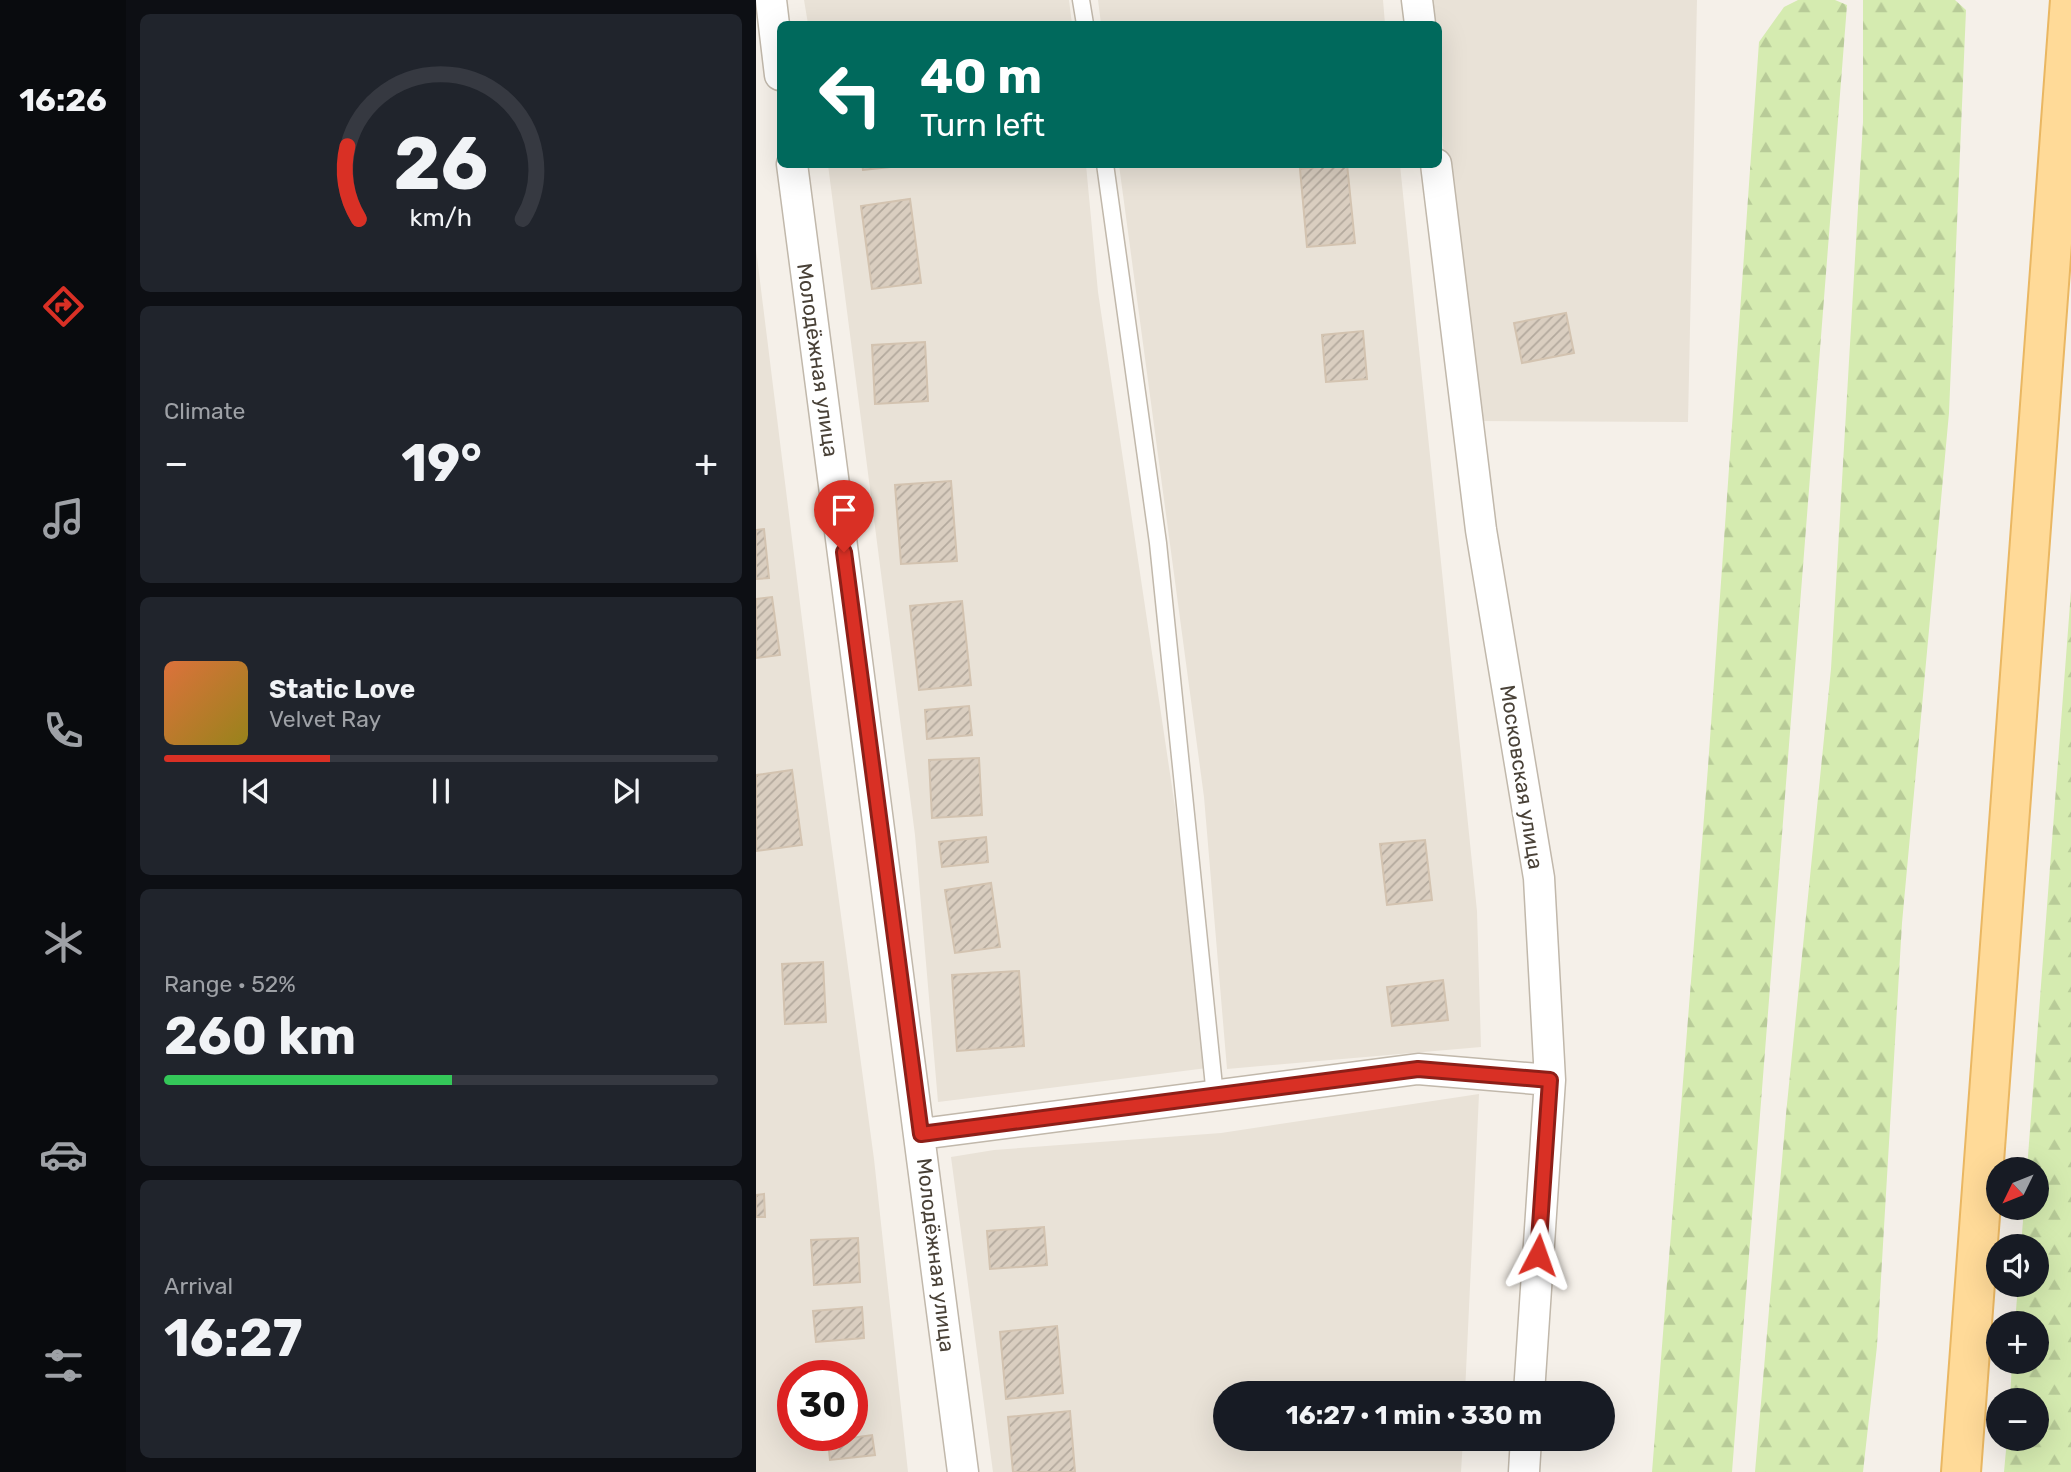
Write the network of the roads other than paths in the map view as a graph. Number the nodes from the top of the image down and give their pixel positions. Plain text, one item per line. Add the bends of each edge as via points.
1 (771, 0) edge
2 (1081, 0) edge
3 (1417, 0) edge
4 (2070, 0) edge
5 (1084, 21) edge
6 (1420, 21) edge
7 (777, 50) edge
8 (793, 168) edge
9 (1106, 168) edge
10 (1436, 168) edge
11 (1550, 1080) junction
12 (1215, 1096) junction
13 (921, 1134) junction
14 (1530, 1381) edge
15 (1525, 1451) edge
16 (963, 1472) edge
17 (1524, 1472) edge
18 (1961, 1472) edge

1 - 7 street
2 - 5 lane
3 - 6 street
4 - 18 main road
8 - 13 street, Молодёжная улица
9 - 12 lane via 1158,543
10 - 11 street, Московская улица via 1481,530 1539,878
11 - 12 street via 1418,1069
11 - 14 street, Московская улица
12 - 13 street
13 - 16 street, Молодёжная улица
15 - 17 street

